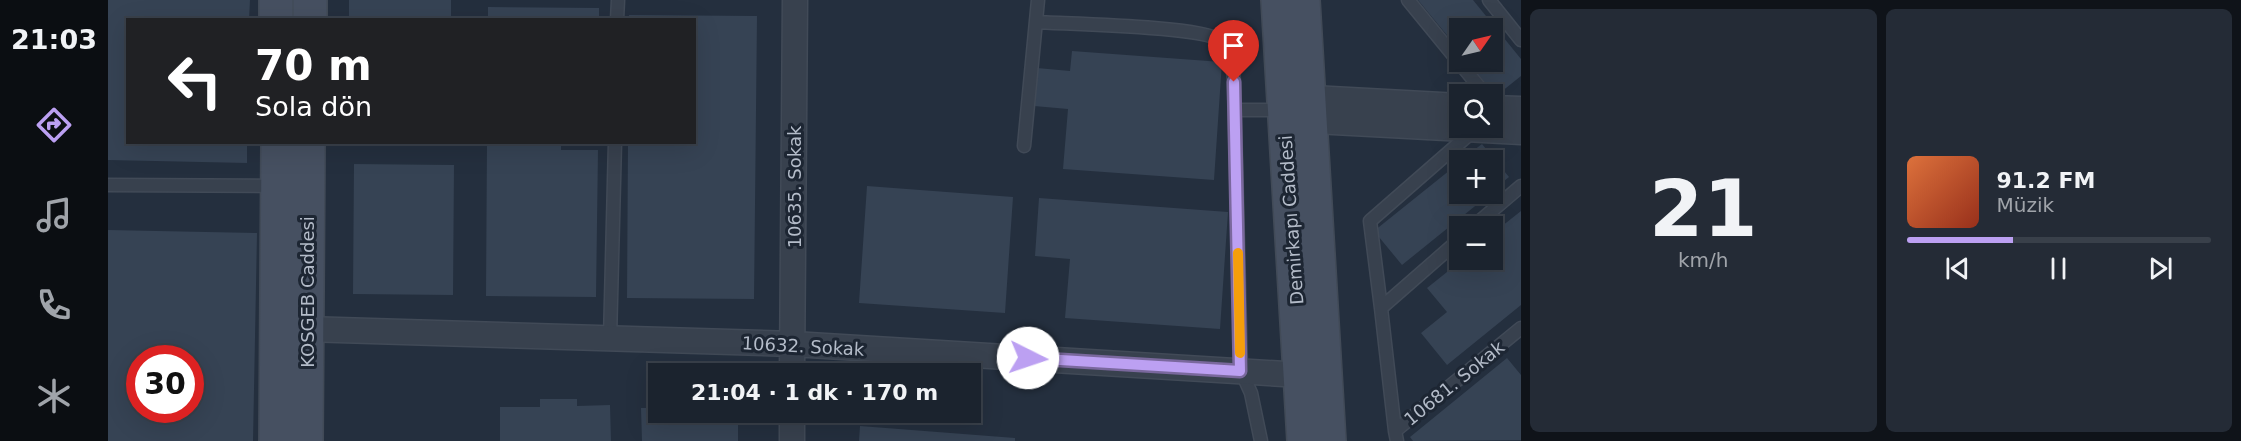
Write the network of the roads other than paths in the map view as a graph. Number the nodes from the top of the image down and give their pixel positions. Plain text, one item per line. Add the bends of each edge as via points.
1 (276, 0) edge
2 (310, 0) edge
3 (618, 0) edge
4 (795, 0) edge
5 (1038, 0) edge
6 (1278, 0) edge
7 (1303, 0) edge
8 (1408, 0) edge
9 (1489, 0) edge
10 (276, 18) edge
11 (310, 18) edge
12 (617, 18) edge
13 (1036, 22) junction
14 (1521, 40) edge
15 (1476, 84) edge
16 (1503, 105) edge
17 (1449, 106) edge
18 (1294, 109) junction
19 (1521, 109) edge
20 (1235, 110) junction
21 (1449, 126) edge
22 (1503, 131) edge
23 (1521, 132) edge
24 (1465, 138) edge
25 (278, 144) edge
26 (308, 144) edge
27 (615, 144) edge
28 (1024, 146) dead end
29 (108, 185) edge
30 (278, 186) junction
31 (1521, 186) edge
32 (1486, 216) edge
33 (1449, 249) edge
34 (1381, 308) junction
35 (1521, 328) edge
36 (306, 330) junction
37 (610, 339) junction
38 (793, 345) junction
39 (792, 363) edge
40 (1240, 371) junction
41 (1300, 375) junction
42 (792, 423) edge
43 (1396, 436) edge
44 (276, 441) edge
45 (306, 441) edge
46 (792, 441) edge
47 (1261, 441) edge
48 (1304, 441) edge
49 (1329, 441) edge

1 - 10 street
2 - 11 street
3 - 12 lane
4 - 38 street, 10635. Sokak
5 - 13 lane
6 - 18 street, Demirkapı Caddesi
7 - 18 street, Demirkapı Caddesi
8 - 15 lane
9 - 14 lane
13 - 20 lane via 1206,34 1228,50 1233,66
13 - 28 lane
16 - 19 street
17 - 18 street
18 - 20 lane
18 - 21 street
18 - 41 street, Demirkapı Caddesi
18 - 49 street, Demirkapı Caddesi
20 - 40 lane
22 - 23 street
24 - 34 lane via 1370,221
25 - 30 street, KOSGEB Caddesi
26 - 36 street, KOSGEB Caddesi
27 - 37 lane
29 - 30 lane
30 - 44 street, KOSGEB Caddesi
31 - 32 lane
33 - 34 lane
34 - 43 lane
35 - 43 lane, 10681. Sokak
36 - 37 street, 10632. Sokak
36 - 45 street, KOSGEB Caddesi
37 - 38 street, 10632. Sokak
38 - 39 street, 10635. Sokak
38 - 40 street, 10632. Sokak
40 - 41 street, 10632. Sokak
40 - 47 lane via 1253,401
41 - 48 street, Demirkapı Caddesi
42 - 46 street

